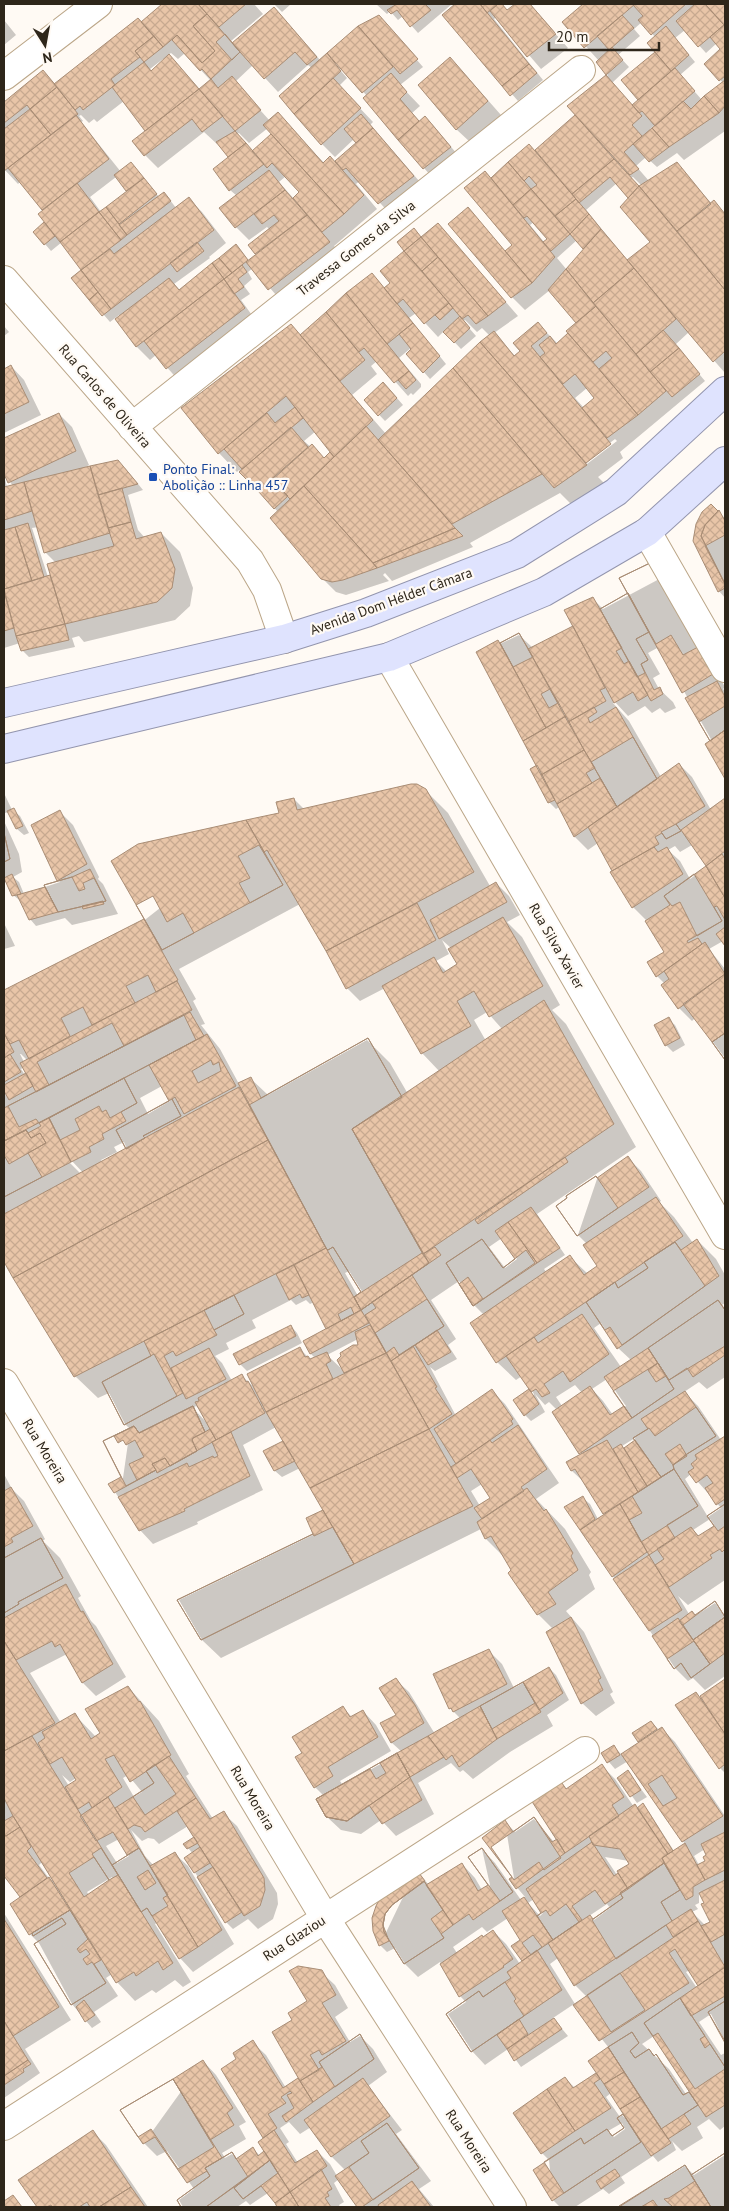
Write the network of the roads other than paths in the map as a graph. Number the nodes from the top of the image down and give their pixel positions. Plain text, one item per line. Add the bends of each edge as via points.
1 (98, 4) edge
2 (581, 70) dead end
3 (4, 76) edge
4 (4, 280) edge
5 (725, 391) edge
6 (132, 427) junction
7 (725, 461) edge
8 (647, 532) junction
9 (284, 639) junction
10 (389, 657) junction
11 (725, 668) edge
12 (4, 703) edge
13 (4, 748) edge
14 (725, 1235) edge
15 (4, 1383) edge
16 (585, 1751) dead end
17 (325, 1918) junction
18 (4, 2126) edge
19 (512, 2207) edge

1 - 3 street
2 - 6 street, Travessa Gomes da Silva
4 - 6 street, Rua Carlos de Oliveira
5 - 9 main road, Avenida Dom Hélder Câmara via 616,492 517,554 366,613
6 - 9 street, Rua Carlos de Oliveira via 250,561 267,590
7 - 8 main road
8 - 10 main road via 544,592
8 - 11 street
9 - 12 main road, Avenida Dom Hélder Câmara
10 - 13 main road
10 - 14 street, Rua Silva Xavier
15 - 17 street, Rua Moreira
16 - 17 street, Rua Glaziou
17 - 18 street, Rua Glaziou
17 - 19 street, Rua Moreira

